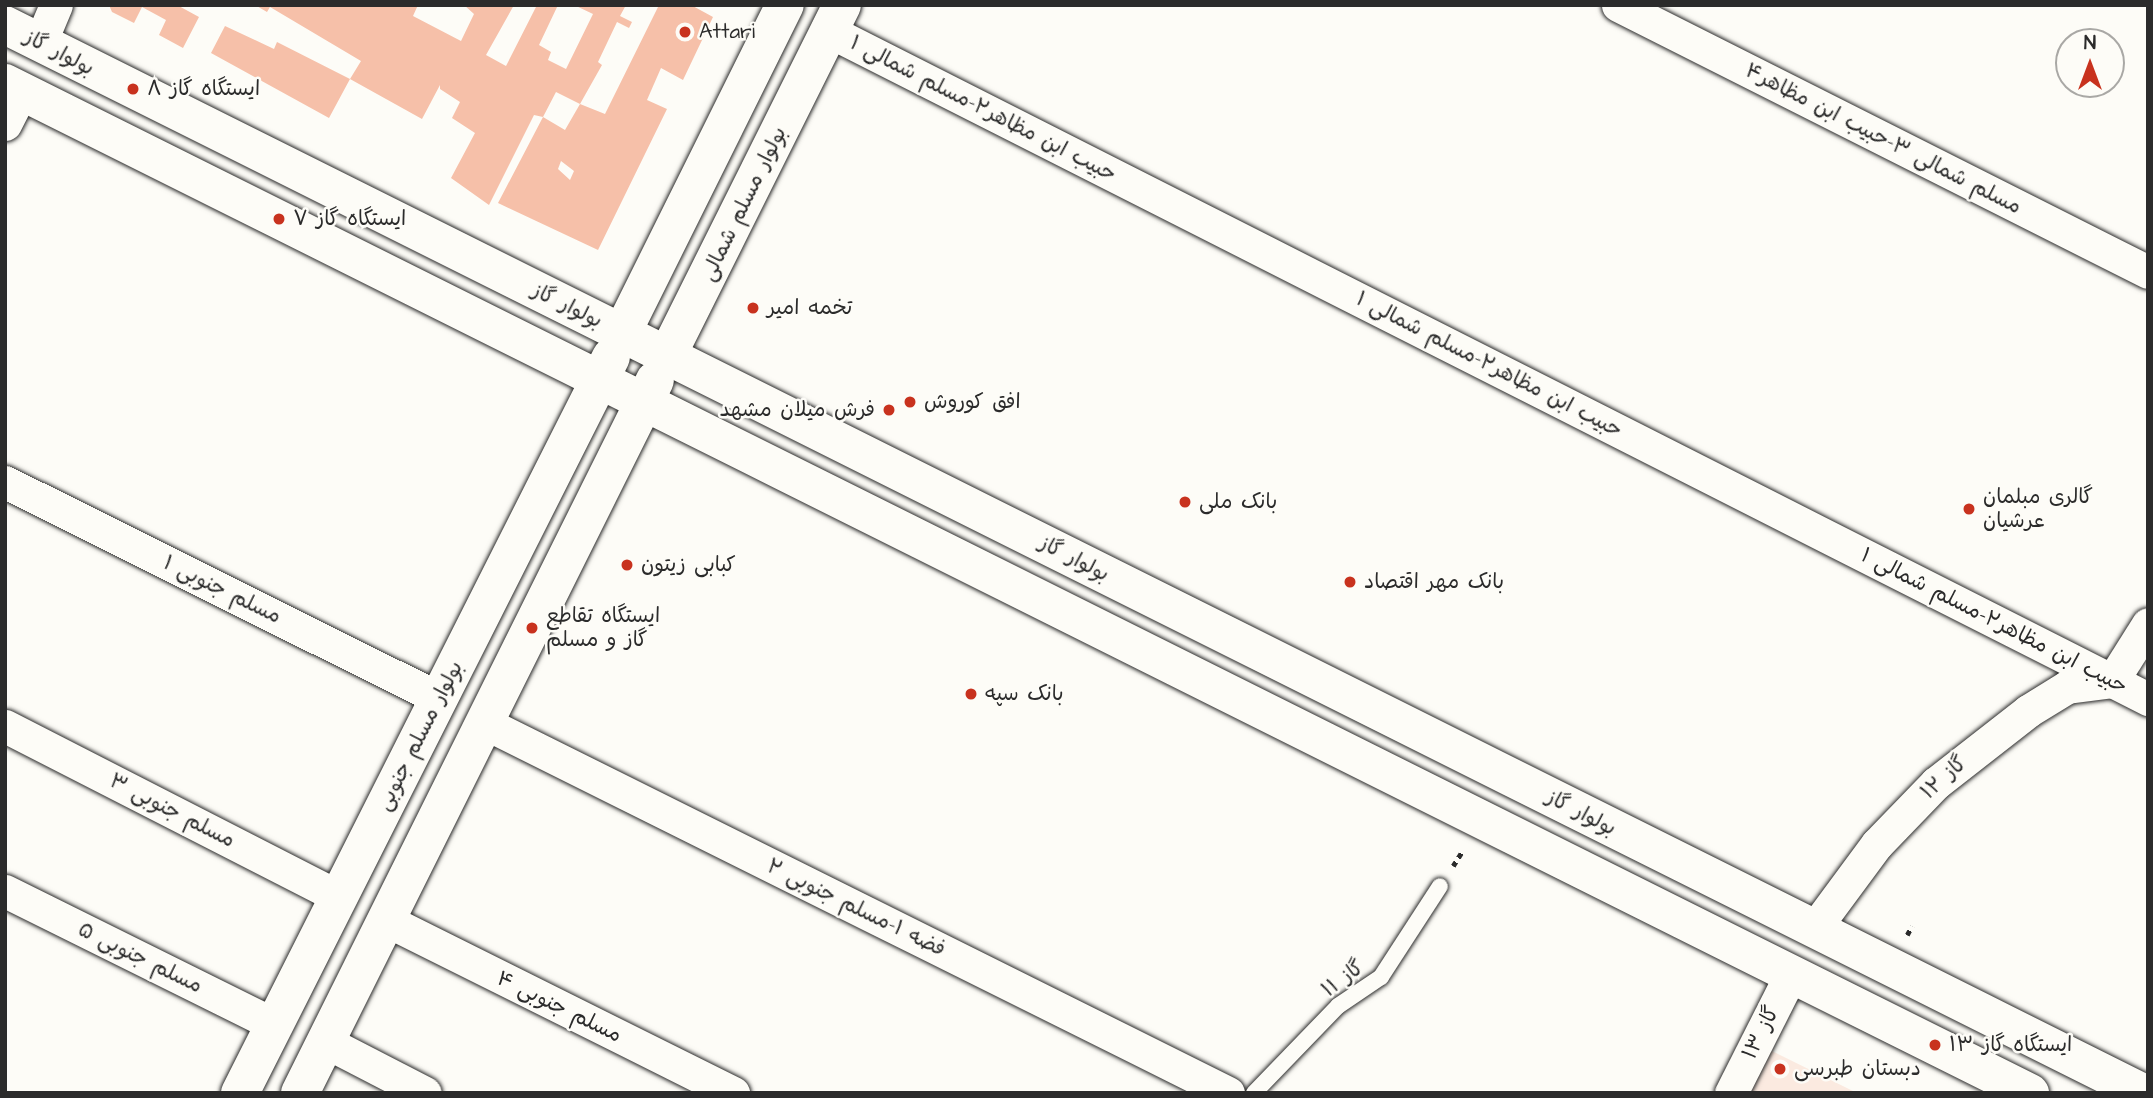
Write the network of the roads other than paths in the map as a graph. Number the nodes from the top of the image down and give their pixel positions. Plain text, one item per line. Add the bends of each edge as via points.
1 (56, 5) edge
2 (1618, 5) edge
3 (783, 6) edge
4 (836, 18) edge
5 (5, 25) edge
6 (40, 43) junction
7 (11, 99) edge
8 (2148, 272) edge
9 (622, 333) junction
10 (667, 356) junction
11 (600, 379) junction
12 (645, 402) junction
13 (5, 482) edge
14 (2148, 624) edge
15 (2112, 681) junction
16 (439, 698) junction
17 (2148, 698) edge
18 (485, 723) junction
19 (5, 726) edge
20 (1440, 886) dead end
21 (5, 891) edge
22 (339, 897) junction
23 (386, 920) junction
24 (1814, 929) junction
25 (1791, 974) junction
26 (275, 1025) junction
27 (326, 1042) junction
28 (240, 1093) edge
29 (300, 1093) edge
30 (425, 1093) edge
31 (733, 1093) edge
32 (1228, 1093) edge
33 (1254, 1093) edge
34 (1731, 1093) edge
35 (2030, 1093) edge
36 (2143, 1093) edge

1 - 6 street
2 - 8 street, مسلم شمالی ۳-حبیب ابن مظاهر۴
3 - 9 main road
4 - 10 main road, بولوار مسلم شمالی
4 - 15 street, حبیب ابن مظاهر۲-مسلم شمالی ۱
5 - 6 main road, بولوار گاز
6 - 9 main road, بولوار گاز
7 - 11 main road
9 - 10 main road, بولوار گاز
9 - 11 main road
10 - 12 main road, بولوار مسلم شمالی
10 - 24 main road, بولوار گاز
11 - 12 main road
11 - 16 main road, بولوار مسلم جنوبی
12 - 18 main road
12 - 25 main road
13 - 16 street, ۱ مسلم جنوبی
14 - 15 street
15 - 17 street, حبیب ابن مظاهر۲-مسلم شمالی ۱
15 - 24 street, گاز ۱۲ via 2067,687 2028,711 1936,783 1877,844
16 - 22 main road, بولوار مسلم جنوبی
18 - 23 main road
18 - 32 street, فضه ۱-مسلم جنوبی ۲
19 - 22 street, مسلم جنوبی ۳
20 - 33 lane, گاز ۱۱ via 1381,977 1338,1006
21 - 26 street, مسلم جنوبی ۵
22 - 26 main road, بولوار مسلم جنوبی
23 - 27 main road
23 - 31 street, مسلم جنوبی ۴
24 - 36 main road, بولوار گاز
25 - 34 street, گاز ۱۳
25 - 35 main road
26 - 28 main road, بولوار مسلم جنوبی
27 - 29 main road
27 - 30 street

